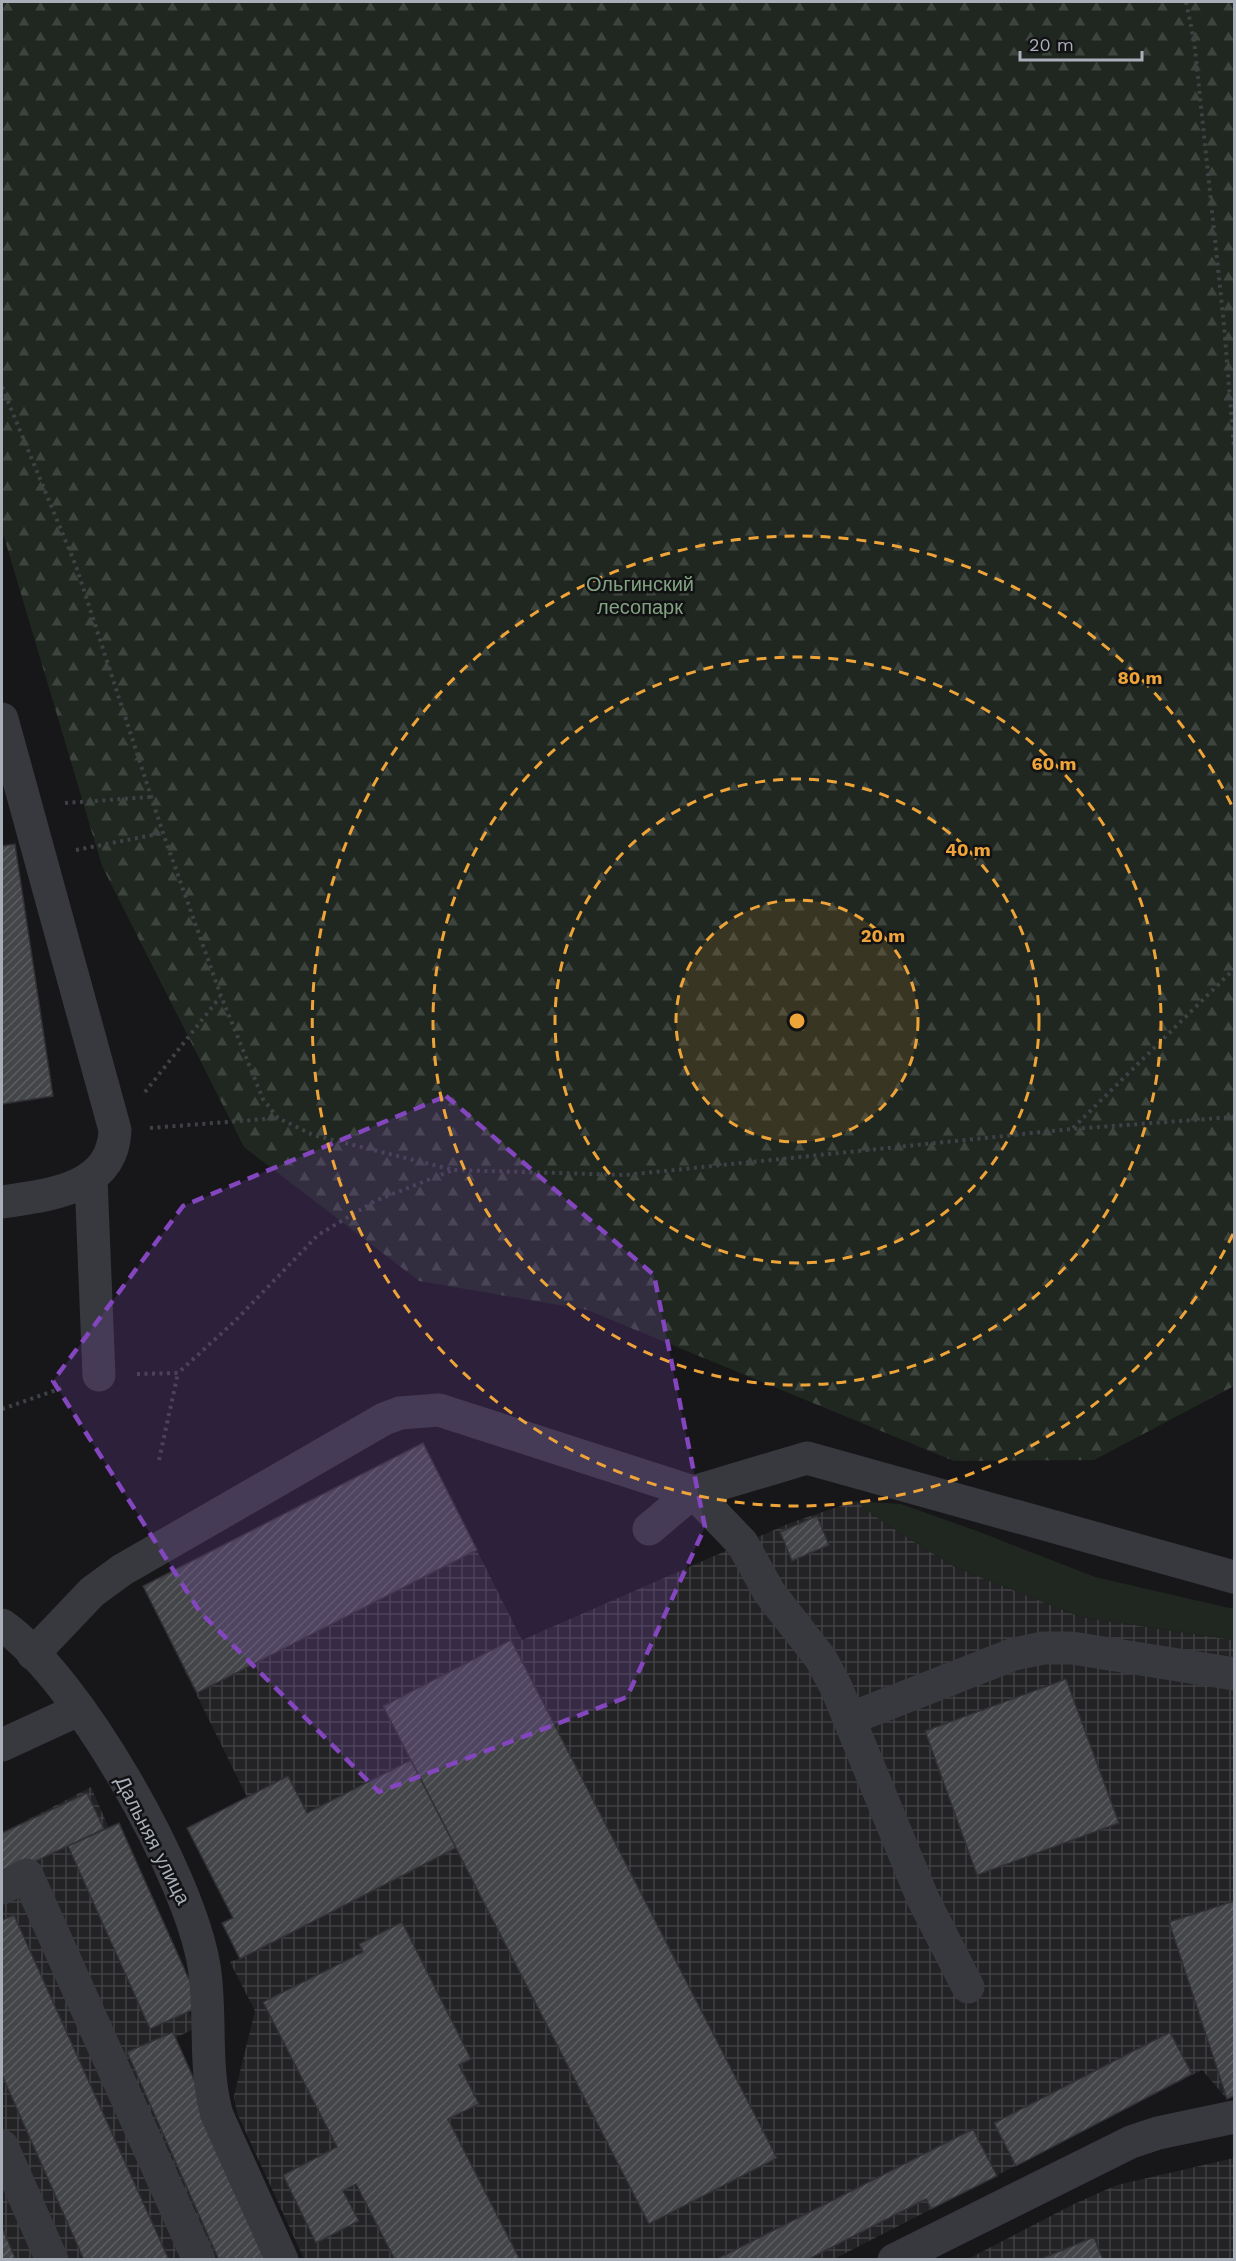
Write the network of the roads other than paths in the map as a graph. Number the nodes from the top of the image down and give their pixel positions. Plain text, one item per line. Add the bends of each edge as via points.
1 (2, 719) edge
2 (91, 1179) junction
3 (2, 1202) edge
4 (99, 1375) road end
5 (693, 1492) junction
6 (649, 1529) dead end
7 (1234, 1577) edge
8 (2, 1625) edge
9 (33, 1654) junction
10 (1234, 1674) edge
11 (78, 1710) junction
12 (849, 1719) junction
13 (2, 1745) edge
14 (2, 1888) edge
15 (968, 1987) dead end
16 (1234, 2117) edge
17 (2, 2146) edge
18 (52, 2259) edge
19 (199, 2259) edge
20 (282, 2259) edge
21 (894, 2259) edge

1 - 2 street via 115,1130 114,1148
2 - 3 street via 54,1194
2 - 4 street
5 - 6 street
5 - 7 street via 807,1458
5 - 9 street via 439,1410 400,1413 343,1440 122,1570 92,1592
5 - 12 street via 742,1544 769,1592 821,1659
8 - 9 street, Дальняя улица
9 - 11 street, Дальняя улица
10 - 12 street via 1072,1648 1043,1648 1014,1654
11 - 13 street
11 - 20 street, Дальняя улица via 150,1827 185,1902 204,1967 211,2094
12 - 15 street via 923,1899
14 - 19 street via 27,1875
16 - 21 street via 1131,2142
17 - 18 street

